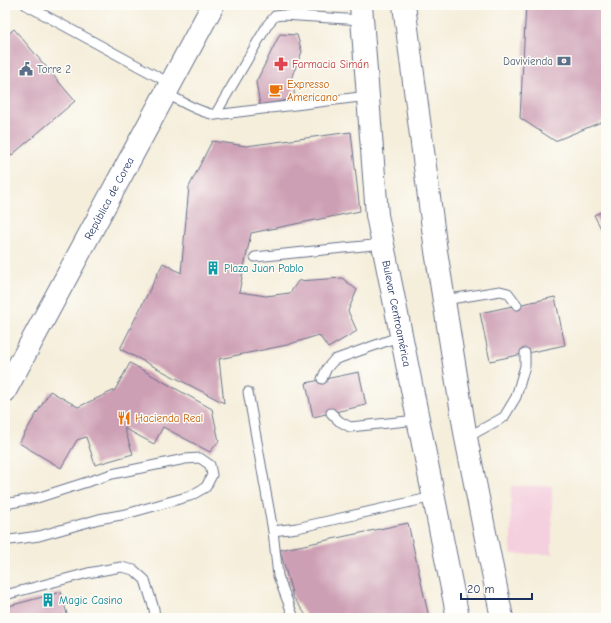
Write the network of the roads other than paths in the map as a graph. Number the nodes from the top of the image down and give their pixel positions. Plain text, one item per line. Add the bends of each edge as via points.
1 (26, 5) edge
2 (213, 5) edge
3 (404, 5) edge
4 (362, 12) edge
5 (169, 88) junction
6 (368, 96) junction
7 (215, 115) junction
8 (383, 244) junction
9 (255, 257) dead end
10 (444, 300) junction
11 (517, 305) dead end
12 (401, 336) junction
13 (525, 353) dead end
14 (322, 379) dead end
15 (5, 391) edge
16 (248, 392) dead end
17 (331, 413) dead end
18 (417, 420) junction
19 (466, 438) junction
20 (433, 498) junction
21 (5, 504) edge
22 (273, 531) junction
23 (5, 538) edge
24 (5, 595) edge
25 (155, 618) edge
26 (294, 618) edge
27 (458, 618) edge
28 (502, 618) edge

1 - 5 lane
2 - 5 main road, República de Corea
3 - 10 main road
4 - 6 main road, Bulevar Centroamérica
4 - 7 lane via 275,16
5 - 7 lane via 189,106
5 - 15 main road, República de Corea
6 - 7 lane
6 - 8 main road, Bulevar Centroamérica via 377,215
8 - 9 lane
8 - 12 main road, Bulevar Centroamérica
10 - 11 lane via 500,291 508,293
10 - 19 main road
12 - 14 lane via 334,360
12 - 18 main road, Bulevar Centroamérica
13 - 19 lane via 525,366 516,397 504,417
16 - 22 lane
17 - 18 lane via 350,427
18 - 20 main road, Bulevar Centroamérica
19 - 28 main road
20 - 22 lane
20 - 27 main road, Bulevar Centroamérica
21 - 23 lane via 37,498 112,474 185,459 200,458 210,465 212,475 206,487 190,496 39,536 10,540
22 - 26 lane via 278,576
24 - 25 lane via 121,567 134,570 145,580

